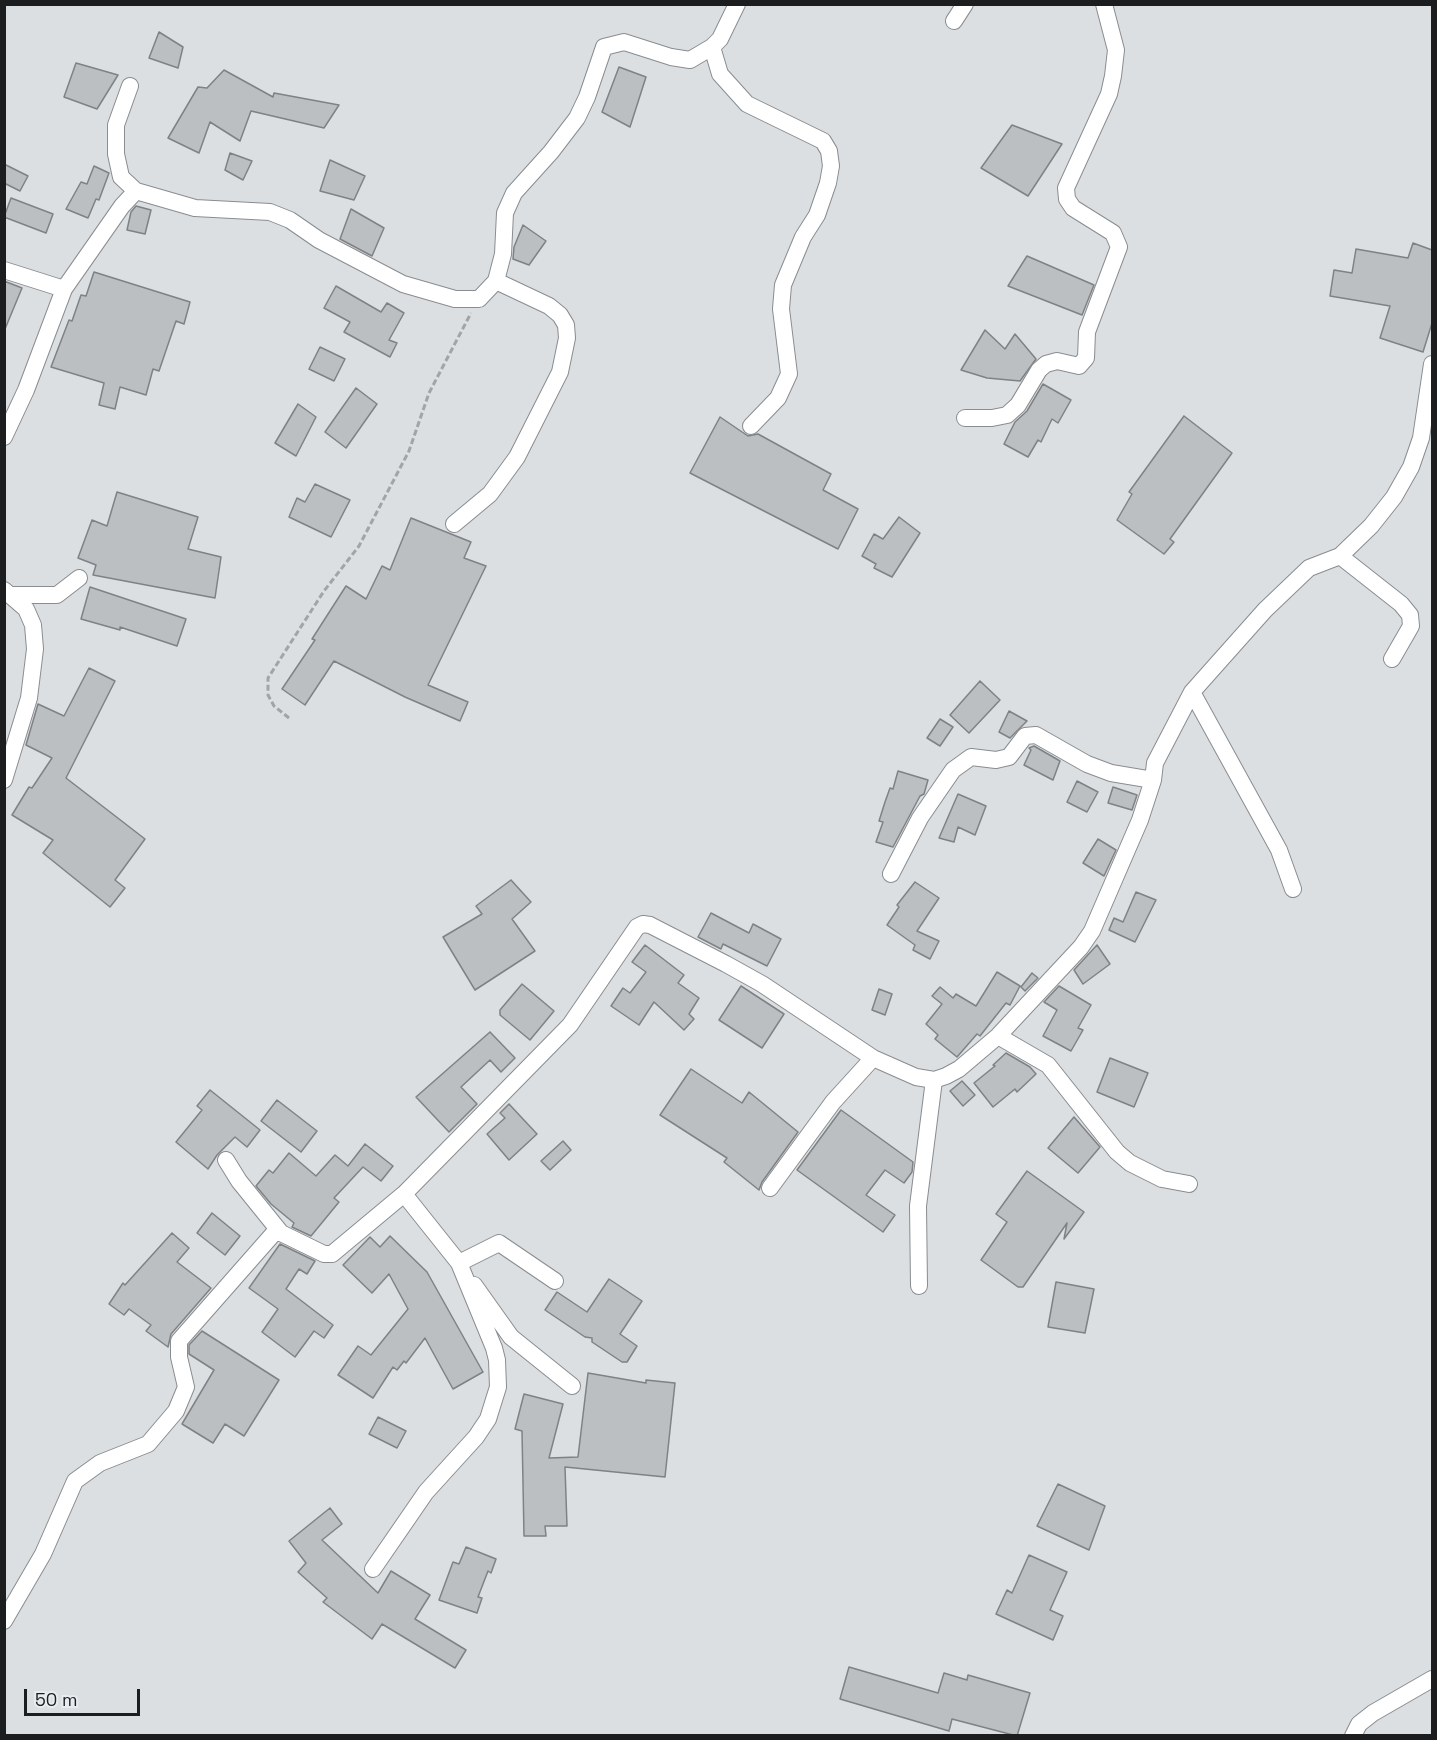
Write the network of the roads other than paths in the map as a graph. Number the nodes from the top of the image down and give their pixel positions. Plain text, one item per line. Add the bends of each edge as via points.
1 (737, 4) edge
2 (965, 4) edge
3 (1104, 4) edge
4 (954, 21) dead end
5 (712, 48) junction
6 (130, 86) dead end
7 (136, 191) junction
8 (4, 270) edge
9 (496, 281) junction
10 (64, 289) junction
11 (1432, 364) edge
12 (966, 418) dead end
13 (751, 426) dead end
14 (4, 437) edge
15 (454, 524) dead end
16 (1340, 556) junction
17 (79, 578) dead end
18 (8, 593) edge
19 (1392, 659) dead end
20 (1192, 692) junction
21 (4, 780) edge
22 (1153, 780) junction
23 (891, 874) dead end
24 (1293, 889) dead end
25 (998, 1036) junction
26 (873, 1058) junction
27 (934, 1080) junction
28 (226, 1160) dead end
29 (1189, 1184) dead end
30 (770, 1188) dead end
31 (404, 1194) junction
32 (281, 1233) junction
33 (462, 1268) junction
34 (555, 1281) dead end
35 (919, 1286) dead end
36 (572, 1386) dead end
37 (373, 1569) dead end
38 (4, 1621) edge
39 (1432, 1679) edge
40 (1353, 1736) edge

1 - 5 street via 728,28
2 - 4 street
3 - 12 street via 1116,50 1113,76 1066,189 1072,208 1113,233 1119,247 1088,332 1086,358 1079,366 1058,361 1046,364 1007,415
5 - 9 street via 690,60 624,42 604,47 577,118 514,193 505,213 503,254
5 - 13 street via 720,74 737,95 747,104 823,141 830,159 828,183 817,215 783,285 781,309 789,374 778,398
6 - 7 street via 116,125 116,154 121,177
7 - 9 street via 195,208 270,212 403,284 454,299 479,299
7 - 10 street
8 - 10 street
9 - 15 street via 549,306 566,325 567,338 560,372 517,457 490,494
10 - 14 street
11 - 16 street via 1421,438 1411,467 1371,526
16 - 19 street via 1410,615 1411,626
16 - 20 street via 1309,568 1265,610
17 - 18 street via 57,595
18 - 21 street via 26,609 33,625 35,650 29,698
20 - 22 street via 1155,763
20 - 24 street via 1279,850
22 - 23 street via 1111,773 1036,735 1024,736 1009,757 971,757 953,770 920,818
22 - 25 street via 1092,931
25 - 27 street via 959,1069
25 - 29 street via 1048,1065 1130,1163 1162,1179
26 - 27 street
26 - 30 street via 833,1102
26 - 31 street via 762,984 644,924 637,927 558,1037
27 - 35 street via 918,1206
28 - 32 street
31 - 32 street via 332,1254
31 - 33 street
32 - 38 street via 274,1233 179,1341 185,1391 176,1411 150,1442 100,1463 75,1481 43,1554
33 - 34 street via 499,1243
33 - 36 street via 511,1337
33 - 37 street via 497,1360 494,1403 476,1437 426,1492
39 - 40 street via 1373,1713 1359,1724

